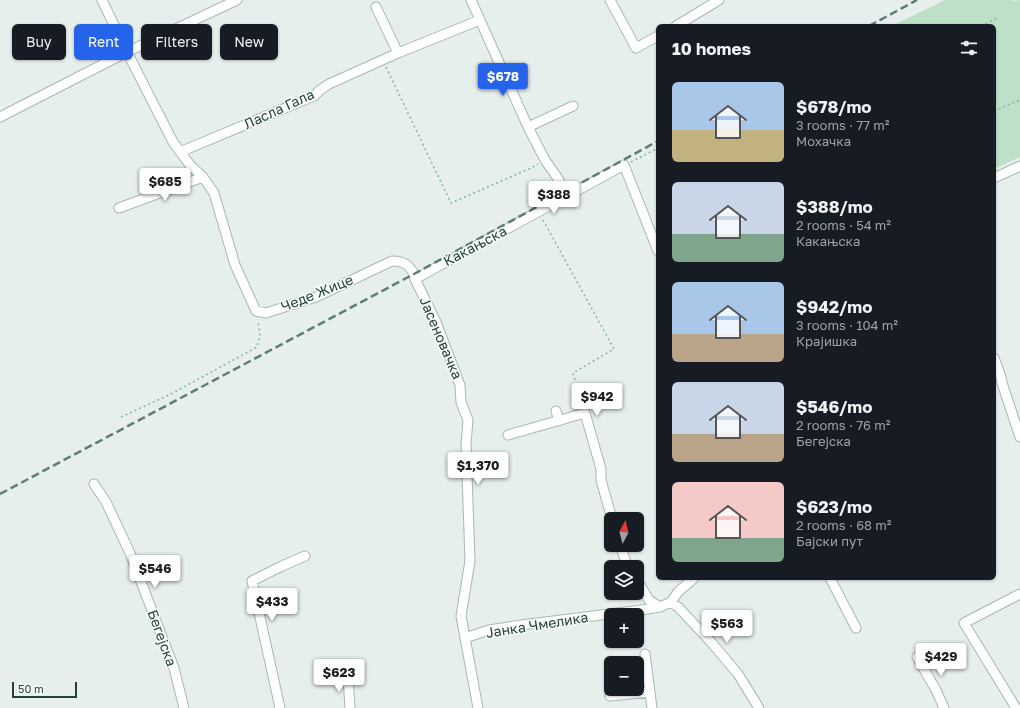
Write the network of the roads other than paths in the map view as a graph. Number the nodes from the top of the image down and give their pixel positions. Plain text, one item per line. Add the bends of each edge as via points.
1 (102, 0) edge
2 (237, 0) edge
3 (471, 0) edge
4 (610, 0) edge
5 (715, 1) edge
6 (376, 7) dead end
7 (480, 20) junction
8 (114, 24) edge
9 (679, 24) edge
10 (656, 37) edge
11 (133, 49) edge
12 (398, 53) junction
13 (111, 60) edge
14 (131, 60) edge
15 (573, 106) dead end
16 (0, 117) edge
17 (528, 127) junction
18 (180, 152) junction
19 (1020, 166) edge
20 (203, 177) junction
21 (996, 177) edge
22 (559, 180) dead end
23 (119, 208) dead end
24 (656, 246) edge
25 (415, 279) junction
26 (996, 368) edge
27 (998, 379) edge
28 (556, 411) dead end
29 (559, 421) junction
30 (508, 435) dead end
31 (1020, 437) edge
32 (94, 484) dead end
33 (610, 512) edge
34 (305, 556) dead end
35 (692, 580) edge
36 (831, 580) edge
37 (644, 591) edge
38 (1020, 594) edge
39 (671, 602) junction
40 (660, 607) junction
41 (856, 628) dead end
42 (465, 638) junction
43 (645, 654) dead end
44 (917, 657) dead end
45 (348, 677) dead end
46 (650, 692) junction
47 (644, 693) edge
48 (184, 708) edge
49 (280, 708) edge
50 (350, 708) edge
51 (478, 708) edge
52 (652, 708) edge
53 (759, 708) edge
54 (944, 708) edge
55 (1016, 708) edge

1 - 8 street
2 - 11 street
3 - 7 street
4 - 10 street via 636,48
5 - 9 street
6 - 12 street
7 - 12 street, Ласла Гала
7 - 17 street
12 - 18 street, Ласла Гала via 329,84 314,96
13 - 16 street
14 - 18 street
15 - 17 street
17 - 22 street
18 - 20 street via 190,166
19 - 21 street
20 - 23 street
20 - 25 street, Чеде Жице via 214,193 236,265 256,311 266,312 316,297 392,261 406,264 411,268
24 - 25 street, Какањска via 624,165
25 - 42 street, Јасеновачка via 436,322 460,385 461,402 468,420 466,444 470,561 461,616
26 - 27 street
27 - 31 street via 1002,383
28 - 29 street
29 - 30 street
29 - 33 street via 585,413
32 - 48 street, Бегејска via 106,502 130,553 174,668
34 - 49 street via 252,581
35 - 39 street, Јанка Чмелика
36 - 41 street
37 - 40 street via 650,600
38 - 55 street via 964,623
39 - 40 street, Јанка Чмелика
39 - 53 street via 711,642 738,674
40 - 42 street, Јанка Чмелика via 521,625 490,630
42 - 51 street, Јасеновачка
43 - 46 street
44 - 54 street
45 - 50 street
46 - 47 street
46 - 52 street

